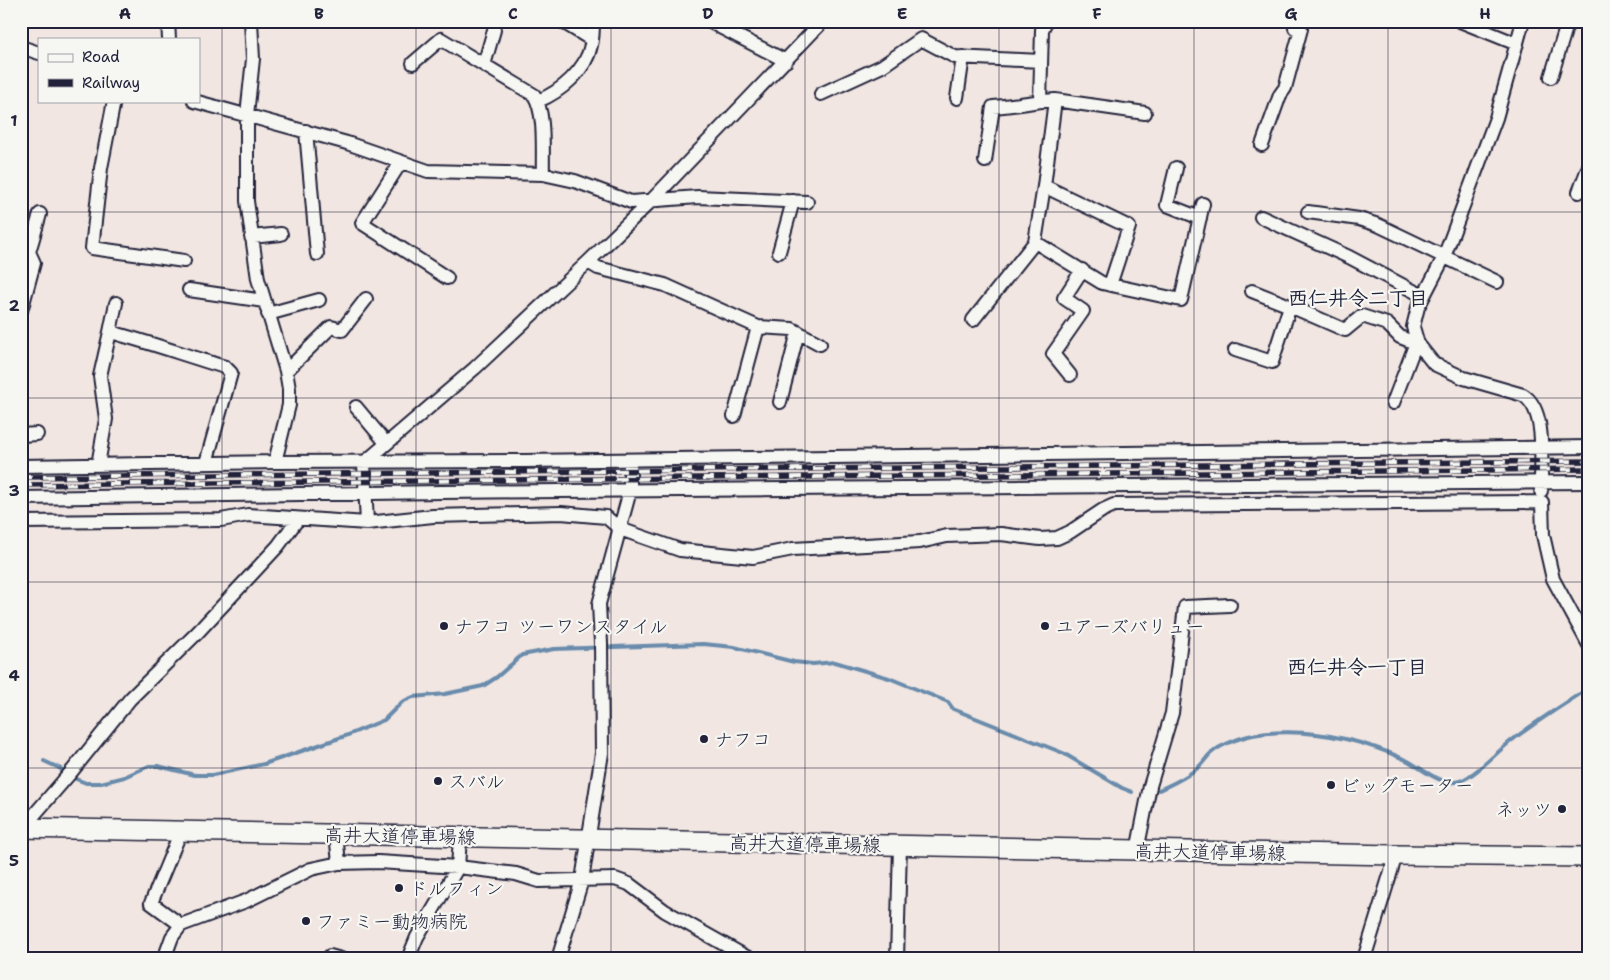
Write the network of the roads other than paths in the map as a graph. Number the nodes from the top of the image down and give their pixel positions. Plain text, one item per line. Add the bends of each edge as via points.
1 (168, 21) edge
2 (251, 21) edge
3 (561, 21) edge
4 (593, 21) edge
5 (708, 21) edge
6 (823, 21) edge
7 (1046, 21) edge
8 (1296, 21) edge
9 (1460, 21) edge
10 (1523, 21) edge
11 (1568, 21) edge
12 (494, 30) dead end
13 (169, 38) edge
14 (592, 40) junction
15 (1517, 44) junction
16 (21, 47) edge
17 (38, 53) edge
18 (963, 57) junction
19 (786, 61) junction
20 (1041, 61) junction
21 (413, 63) dead end
22 (484, 64) junction
23 (1551, 78) dead end
24 (822, 94) dead end
25 (957, 98) dead end
26 (1055, 100) junction
27 (538, 101) junction
28 (1040, 101) junction
29 (114, 102) edge
30 (198, 102) edge
31 (1145, 114) dead end
32 (247, 115) junction
33 (306, 131) junction
34 (1262, 145) dead end
35 (985, 161) dead end
36 (400, 162) junction
37 (1589, 166) edge
38 (1176, 168) dead end
39 (543, 174) junction
40 (1044, 186) junction
41 (1579, 192) dead end
42 (651, 201) junction
43 (793, 201) junction
44 (807, 202) dead end
45 (1203, 204) dead end
46 (1308, 212) dead end
47 (40, 214) dead end
48 (1261, 217) dead end
49 (1200, 218) junction
50 (282, 234) dead end
51 (252, 236) junction
52 (1035, 242) junction
53 (779, 252) dead end
54 (317, 254) dead end
55 (1444, 256) junction
56 (184, 261) dead end
57 (588, 262) junction
58 (1082, 270) junction
59 (447, 278) dead end
60 (1497, 282) dead end
61 (1110, 285) junction
62 (190, 290) dead end
63 (1252, 292) dead end
64 (1424, 296) junction
65 (366, 299) dead end
66 (319, 300) dead end
67 (264, 301) junction
68 (116, 303) dead end
69 (1290, 306) junction
70 (21, 311) edge
71 (268, 314) junction
72 (973, 320) dead end
73 (758, 326) junction
74 (110, 332) junction
75 (798, 332) junction
76 (820, 344) dead end
77 (1418, 344) junction
78 (1235, 350) dead end
79 (286, 371) junction
80 (1070, 375) dead end
81 (780, 402) dead end
82 (1393, 402) dead end
83 (356, 407) dead end
84 (734, 416) dead end
85 (37, 434) dead end
86 (21, 435) edge
87 (386, 443) junction
88 (1589, 447) edge
89 (1541, 448) junction
90 (630, 460) junction
91 (275, 462) junction
92 (206, 463) junction
93 (364, 463) junction
94 (98, 465) junction
95 (21, 466) edge
96 (1589, 482) edge
97 (1541, 483) junction
98 (630, 492) junction
99 (366, 494) junction
100 (21, 498) edge
101 (1542, 502) junction
102 (298, 519) junction
103 (21, 522) edge
104 (367, 523) junction
105 (620, 529) junction
106 (1230, 605) dead end
107 (1589, 645) edge
108 (22, 829) edge
109 (181, 831) junction
110 (336, 834) junction
111 (460, 838) junction
112 (588, 840) junction
113 (900, 846) junction
114 (1137, 851) junction
115 (1396, 856) junction
116 (1589, 857) edge
117 (339, 863) junction
118 (458, 867) junction
119 (582, 880) junction
120 (181, 925) junction
121 (164, 959) edge
122 (408, 959) edge
123 (558, 959) edge
124 (750, 959) edge
125 (897, 959) edge
126 (1364, 959) edge

1 - 13 street
2 - 32 street via 253,59
3 - 14 street
4 - 14 street
5 - 19 street
6 - 19 street
7 - 20 street via 1042,30
8 - 34 street via 1295,28 1301,29 1285,88
9 - 15 street
10 - 15 street
11 - 23 street
12 - 22 street
14 - 27 street via 578,71 565,86
15 - 55 street via 1496,118
16 - 17 street
18 - 20 street
18 - 24 street via 955,57 921,39 882,66
18 - 25 street
19 - 42 street
20 - 28 street
21 - 22 street via 441,39
22 - 27 street via 534,95
26 - 28 street
26 - 31 street
26 - 40 street
27 - 39 street
28 - 35 street via 993,107
29 - 56 street via 101,168 92,248
30 - 32 street
32 - 33 street
32 - 51 street via 247,201
33 - 36 street
33 - 54 street
36 - 39 street via 428,171
36 - 59 street via 362,223
37 - 41 street
38 - 49 street via 1167,205
39 - 42 street via 575,180 631,202
40 - 52 street
40 - 61 street via 1128,227
42 - 43 street via 698,196
42 - 57 street
43 - 44 street
43 - 53 street
45 - 49 street
46 - 55 street via 1378,225
47 - 70 street via 28,252 34,263
48 - 64 street
49 - 61 street via 1181,300
50 - 51 street
51 - 67 street
52 - 58 street
52 - 72 street
55 - 60 street
55 - 64 street
57 - 73 street via 598,268 665,285
57 - 87 street via 475,368
58 - 61 street
58 - 80 street via 1064,298 1082,311 1053,354
62 - 67 street
63 - 69 street
64 - 77 street via 1413,327
65 - 79 street via 342,330 331,327
66 - 71 street
67 - 71 street
68 - 74 street
69 - 77 street via 1345,330 1362,316 1388,324 1400,337
69 - 78 street via 1272,362
71 - 79 street
73 - 75 street
73 - 84 street
74 - 92 street via 225,367 231,373
74 - 94 street via 100,376 106,419
75 - 76 street
75 - 81 street
77 - 82 street
77 - 89 street via 1434,364 1450,372 1528,398 1540,427
79 - 91 street via 289,405
83 - 87 street
85 - 86 street
87 - 93 street
88 - 89 street
89 - 90 street
89 - 97 street
90 - 93 street
90 - 98 street
91 - 92 street
91 - 93 street
92 - 94 street
93 - 99 street
94 - 95 street
96 - 97 street
97 - 98 street
97 - 101 street
98 - 99 street
98 - 105 street
99 - 100 street
99 - 104 street
101 - 105 street via 1114,505 1057,538 1001,534 947,536 920,542 793,548 754,557 680,550
101 - 107 street via 1544,535 1553,579
102 - 103 street via 248,515 221,520
102 - 104 street
102 - 108 street via 278,546 130,699
104 - 105 street via 433,516 561,513 606,517
105 - 112 street via 599,604 602,753
106 - 114 street via 1184,607 1172,713 1150,786
108 - 109 main road, 高井大道停車場線
109 - 110 main road, 高井大道停車場線
109 - 120 street via 151,903
110 - 111 main road, 高井大道停車場線
110 - 117 street
111 - 112 main road, 高井大道停車場線
111 - 118 street
112 - 113 main road, 高井大道停車場線
112 - 119 street
113 - 114 main road, 高井大道停車場線
113 - 125 street
114 - 115 main road, 高井大道停車場線
115 - 116 main road, 高井大道停車場線
115 - 126 street
117 - 118 street
117 - 120 street via 311,869 246,901
118 - 119 street via 516,874 538,881
118 - 122 street via 417,937
119 - 123 street
119 - 124 street via 615,879 629,884 665,911
120 - 121 street via 172,937

